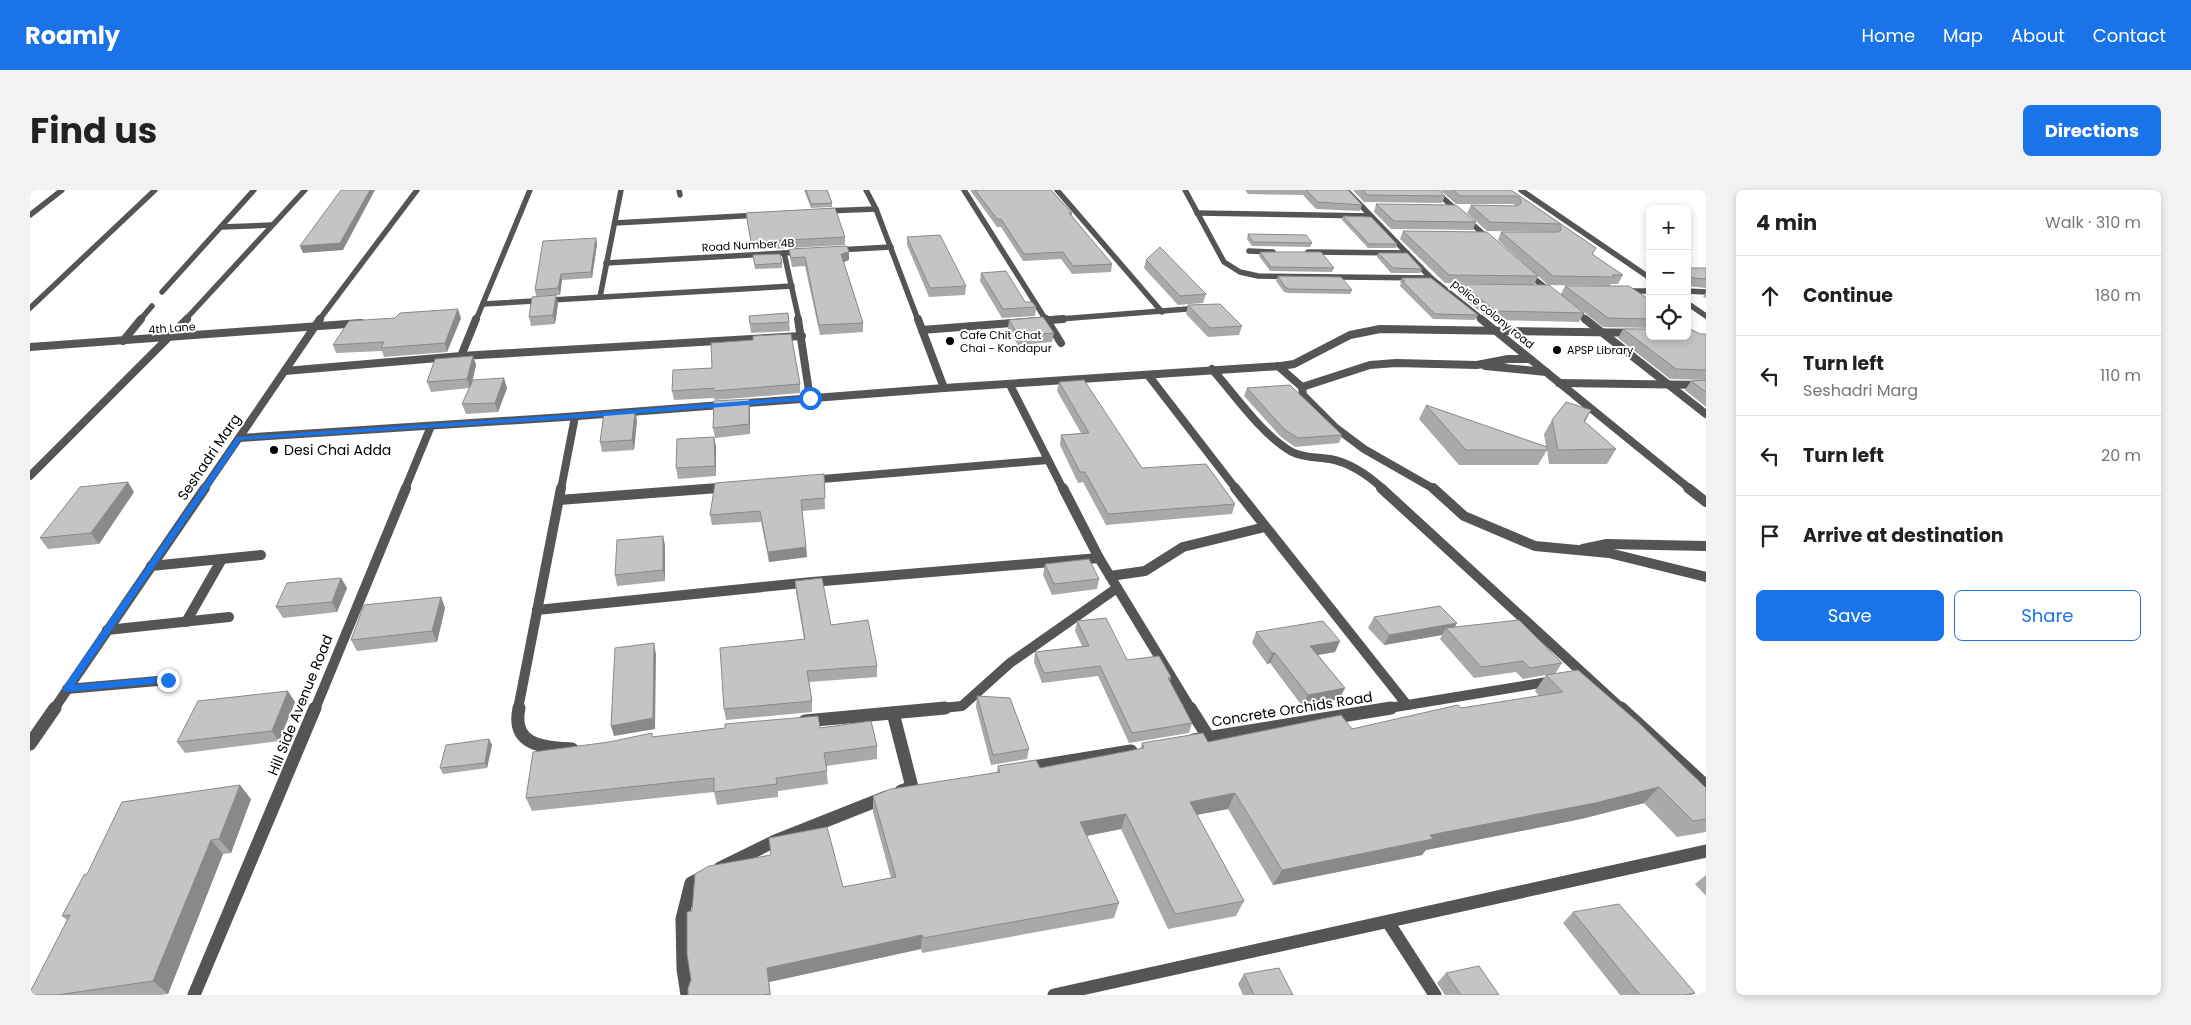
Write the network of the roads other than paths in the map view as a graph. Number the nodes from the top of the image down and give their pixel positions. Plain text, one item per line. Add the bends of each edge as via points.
1 (62, 190) edge
2 (155, 190) edge
3 (254, 190) edge
4 (260, 190) edge
5 (305, 190) edge
6 (417, 190) edge
7 (530, 190) edge
8 (621, 190) edge
9 (866, 190) edge
10 (964, 190) edge
11 (1057, 190) edge
12 (1185, 190) edge
13 (1346, 190) edge
14 (1434, 190) edge
15 (1521, 190) edge
16 (1362, 208) junction
17 (1372, 208) edge
18 (1445, 208) edge
19 (1454, 208) junction
20 (876, 209) junction
21 (1464, 209) edge
22 (818, 212) edge
23 (1197, 213) junction
24 (770, 214) edge
25 (30, 215) edge
26 (1371, 216) junction
27 (615, 223) junction
28 (272, 225) junction
29 (222, 227) junction
30 (1388, 234) junction
31 (1398, 234) edge
32 (1475, 235) edge
33 (1485, 235) junction
34 (1495, 236) edge
35 (891, 246) junction
36 (1498, 247) edge
37 (832, 250) edge
38 (813, 251) edge
39 (1249, 251) dead end
40 (1278, 252) edge
41 (1298, 252) edge
42 (784, 253) junction
43 (1407, 253) junction
44 (606, 263) junction
45 (1518, 264) edge
46 (1640, 271) junction
47 (1646, 271) edge
48 (1646, 275) edge
49 (1431, 278) junction
50 (792, 286) junction
51 (1444, 288) junction
52 (1454, 289) edge
53 (1538, 290) edge
54 (1547, 290) junction
55 (1557, 290) edge
56 (1612, 290) edge
57 (1646, 291) edge
58 (162, 292) dead end
59 (1691, 292) edge
60 (1706, 292) edge
61 (41, 297) junction
62 (600, 297) junction
63 (30, 298) edge
64 (1561, 300) edge
65 (483, 304) junction
66 (152, 306) dead end
67 (1568, 306) edge
68 (1691, 306) edge
69 (30, 308) edge
70 (1207, 308) edge
71 (1162, 312) junction
72 (1706, 316) edge
73 (371, 322) edge
74 (1046, 322) junction
75 (315, 326) junction
76 (1495, 329) junction
77 (922, 330) junction
78 (1603, 332) junction
79 (1646, 333) edge
80 (802, 336) junction
81 (169, 338) junction
82 (123, 341) junction
83 (1061, 343) dead end
84 (30, 347) edge
85 (461, 356) junction
86 (1530, 359) junction
87 (1477, 365) junction
88 (1278, 366) junction
89 (1212, 369) junction
90 (285, 371) junction
91 (1546, 372) junction
92 (1148, 375) junction
93 (1559, 383) junction
94 (1669, 384) junction
95 (1010, 385) junction
96 (1706, 385) edge
97 (1302, 386) junction
98 (944, 388) junction
99 (810, 398) junction
100 (1706, 414) edge
101 (575, 417) junction
102 (431, 426) junction
103 (239, 438) junction
104 (1048, 460) junction
105 (30, 476) edge
106 (800, 480) edge
107 (740, 485) edge
108 (559, 500) junction
109 (1706, 502) edge
110 (1265, 527) junction
111 (1706, 546) edge
112 (1582, 549) junction
113 (261, 556) dead end
114 (1099, 558) junction
115 (222, 559) junction
116 (151, 566) junction
117 (1110, 576) junction
118 (1706, 577) edge
119 (1117, 588) junction
120 (537, 610) junction
121 (229, 617) dead end
122 (186, 622) junction
123 (107, 630) junction
124 (1588, 675) junction
125 (168, 680) dead end
126 (67, 689) junction
127 (1407, 705) junction
128 (893, 713) junction
129 (796, 722) edge
130 (1209, 738) junction
131 (1180, 743) edge
132 (30, 744) edge
133 (586, 748) edge
134 (1140, 749) edge
135 (1013, 770) edge
136 (1706, 786) edge
137 (1706, 851) edge
138 (1388, 922) junction
139 (194, 995) edge
140 (687, 995) edge
141 (1054, 995) edge
142 (1435, 995) edge

1 - 25 street
2 - 61 street
3 - 4 street
3 - 29 street
5 - 28 street
6 - 75 street, Seshadri Marg
7 - 65 street
8 - 27 street
9 - 20 street
10 - 74 street
11 - 71 street
12 - 23 street
13 - 16 street, police colony road
14 - 19 street
15 - 46 street
16 - 17 street
16 - 26 street, police colony road
18 - 19 street
19 - 21 street
19 - 33 street
20 - 22 street
20 - 35 street
23 - 26 street
23 - 49 street via 1224,262 1240,273 1258,276
24 - 27 street
26 - 30 street, police colony road
27 - 44 street
28 - 29 street
28 - 81 street
29 - 58 street
30 - 31 street
30 - 43 street, police colony road
32 - 33 street
33 - 34 street
33 - 36 street
35 - 37 street
35 - 77 street
38 - 42 street, Road Number 4B
39 - 40 street
41 - 43 street
42 - 44 street, Road Number 4B
42 - 50 street
43 - 49 street, police colony road
44 - 62 street
45 - 54 street
46 - 47 street
46 - 48 street
49 - 51 street, police colony road
50 - 62 street
50 - 80 street
51 - 52 street
51 - 76 street, police colony road
53 - 54 street
54 - 55 street
54 - 64 street
56 - 57 street
59 - 60 street
61 - 63 street
61 - 69 street
62 - 65 street
65 - 85 street
66 - 82 street
67 - 78 street
68 - 72 street
70 - 71 street
71 - 74 street
73 - 75 street, 4th Lane
74 - 77 street
74 - 83 street
75 - 81 street, 4th Lane
75 - 90 street, Seshadri Marg
76 - 78 street
76 - 86 street, police colony road
76 - 88 street via 1380,329 1350,335 1294,364
77 - 98 street
78 - 79 street
78 - 94 street
80 - 85 street
80 - 99 street
81 - 82 street, 4th Lane
81 - 105 street
82 - 84 street, 4th Lane
85 - 90 street
86 - 87 street
86 - 91 street, police colony road
87 - 91 street
87 - 97 street via 1370,365
88 - 89 street
88 - 97 street
89 - 92 street
89 - 124 street via 1290,451 1335,460 1372,479
90 - 103 street, Seshadri Marg
91 - 93 street, police colony road
92 - 95 street
92 - 110 street
93 - 94 street
93 - 109 street, police colony road
94 - 96 street
94 - 100 street
95 - 98 street
95 - 104 street
97 - 112 street via 1303,395 1336,428 1364,449 1431,486 1464,516 1535,546
98 - 99 street
99 - 101 street
101 - 102 street
101 - 108 street
102 - 103 street
102 - 139 street, Hill Side Avenue Road
103 - 116 street, Seshadri Marg
104 - 106 street
104 - 114 street
107 - 108 street
108 - 120 street
110 - 117 street via 1183,547 1145,571
110 - 127 street
111 - 112 street via 1608,543
112 - 118 street
113 - 115 street
114 - 117 street
114 - 120 street via 812,582
115 - 116 street
115 - 122 street
116 - 123 street, Seshadri Marg
117 - 119 street
119 - 128 street via 1010,663 962,706
119 - 130 street
120 - 133 street via 516,721 523,737 542,747
121 - 122 street
122 - 123 street
123 - 126 street, Seshadri Marg
124 - 127 street, Concrete Orchids Road
124 - 136 street
125 - 126 street
126 - 132 street, Seshadri Marg
127 - 130 street, Concrete Orchids Road
128 - 129 street
128 - 140 street via 917,786 775,840 691,883 682,919
130 - 131 street, Concrete Orchids Road
134 - 135 street
137 - 138 street
138 - 141 street
138 - 142 street

